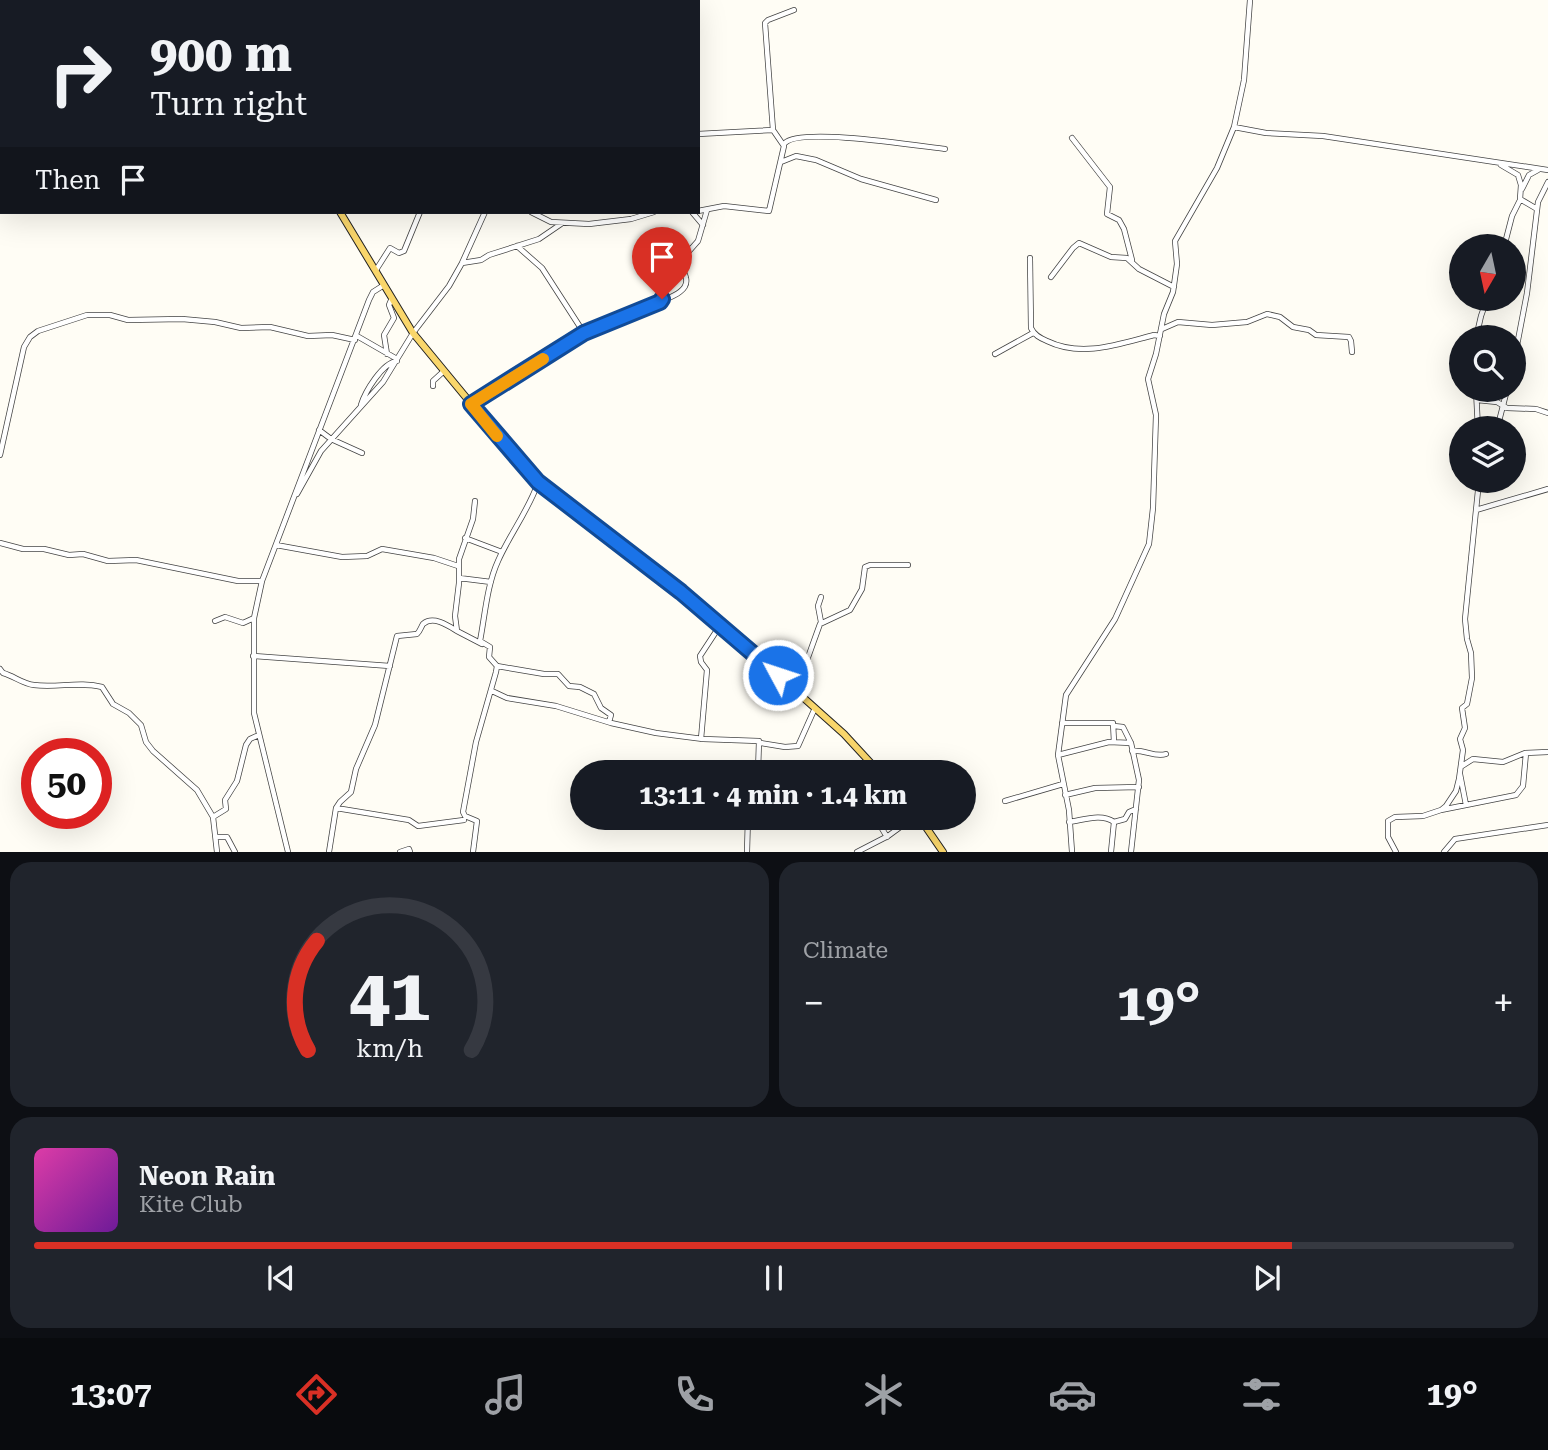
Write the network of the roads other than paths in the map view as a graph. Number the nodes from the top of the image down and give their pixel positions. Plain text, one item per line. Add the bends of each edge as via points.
1 (1250, 0) edge
2 (794, 10) dead end
3 (1234, 127) junction
4 (772, 130) junction
5 (700, 134) edge
6 (1072, 138) dead end
7 (784, 144) junction
8 (945, 149) dead end
9 (781, 162) junction
10 (1497, 163) junction
11 (1545, 169) edge
12 (1548, 182) edge
13 (1521, 189) junction
14 (1520, 199) junction
15 (936, 200) dead end
16 (707, 210) junction
17 (1537, 210) junction
18 (700, 211) edge
19 (341, 214) edge
20 (350, 214) edge
21 (419, 214) edge
22 (484, 214) edge
23 (535, 214) edge
24 (647, 214) edge
25 (694, 214) edge
26 (344, 220) junction
27 (562, 223) junction
28 (703, 225) junction
29 (1507, 234) edge
30 (517, 246) junction
31 (1030, 258) dead end
32 (1132, 261) junction
33 (680, 262) junction
34 (462, 263) junction
35 (376, 270) junction
36 (1051, 277) dead end
37 (385, 285) junction
38 (1174, 287) junction
39 (393, 298) junction
40 (661, 301) junction
41 (1520, 325) edge
42 (1161, 329) junction
43 (413, 332) junction
44 (584, 333) junction
45 (1033, 333) junction
46 (1160, 337) junction
47 (356, 338) junction
48 (1352, 352) dead end
49 (387, 354) junction
50 (995, 354) dead end
51 (397, 360) junction
52 (444, 371) junction
53 (433, 386) dead end
54 (1497, 402) edge
55 (1505, 402) edge
56 (471, 404) junction
57 (1504, 407) junction
58 (1548, 414) edge
59 (1501, 416) edge
60 (319, 430) junction
61 (331, 439) junction
62 (362, 453) dead end
63 (0, 455) edge
64 (538, 482) junction
65 (1548, 489) edge
66 (1477, 493) edge
67 (295, 495) junction
68 (475, 501) dead end
69 (1476, 510) junction
70 (465, 537) junction
71 (0, 543) edge
72 (276, 545) junction
73 (502, 552) junction
74 (908, 565) dead end
75 (458, 566) junction
76 (459, 578) junction
77 (262, 581) junction
78 (492, 581) junction
79 (821, 597) dead end
80 (254, 618) junction
81 (215, 621) dead end
82 (821, 622) junction
83 (721, 624) junction
84 (457, 631) junction
85 (483, 644) junction
86 (253, 656) junction
87 (390, 666) junction
88 (497, 666) junction
89 (0, 669) edge
90 (492, 691) junction
91 (799, 694) junction
92 (815, 708) junction
93 (609, 722) junction
94 (1062, 723) junction
95 (1114, 726) junction
96 (259, 735) junction
97 (701, 739) junction
98 (1114, 742) junction
99 (761, 743) junction
100 (1131, 743) junction
101 (1132, 751) junction
102 (1548, 752) edge
103 (1526, 753) junction
104 (1166, 754) dead end
105 (1058, 755) junction
106 (759, 760) edge
107 (867, 760) edge
108 (1461, 770) junction
109 (1063, 783) junction
110 (1139, 787) junction
111 (1066, 795) junction
112 (1005, 802) dead end
113 (1466, 805) junction
114 (336, 808) junction
115 (1136, 809) junction
116 (1441, 810) junction
117 (213, 817) junction
118 (464, 820) dead end
119 (1069, 822) junction
120 (1114, 822) junction
121 (1548, 825) edge
122 (747, 830) edge
123 (883, 830) edge
124 (897, 830) edge
125 (926, 830) edge
126 (887, 837) junction
127 (216, 838) junction
128 (746, 851) edge
129 (217, 852) edge
130 (234, 852) edge
131 (288, 852) edge
132 (329, 852) edge
133 (400, 852) edge
134 (410, 852) edge
135 (473, 852) edge
136 (857, 852) edge
137 (943, 852) edge
138 (1072, 852) edge
139 (1111, 852) edge
140 (1131, 852) edge
141 (1396, 852) edge
142 (1444, 852) edge

1 - 3 street via 1244,80
2 - 4 street via 765,23
3 - 10 street
3 - 38 street via 1217,168 1174,242
4 - 5 street
4 - 7 street
6 - 32 street via 1110,187 1107,214 1124,229
7 - 8 street via 791,138 813,137
7 - 9 street
9 - 15 street via 796,156 817,160 861,179
9 - 16 street via 768,212 724,206
10 - 11 street
10 - 13 street via 1518,175
11 - 13 street via 1530,176
12 - 17 street
13 - 14 street
14 - 17 street
14 - 29 street
16 - 18 street
16 - 28 street
17 - 41 street
19 - 26 main road
20 - 26 street
21 - 35 street via 404,251 390,248
22 - 34 street
23 - 27 street
24 - 27 street via 606,223
25 - 28 street
26 - 35 main road
27 - 30 street via 539,239
28 - 33 street via 698,241
30 - 34 street via 481,261
30 - 44 street via 542,268
31 - 45 street
32 - 36 street via 1078,243
32 - 38 street via 1143,272
33 - 40 street
33 - 40 street via 686,283
34 - 43 street
35 - 37 main road
37 - 39 main road
37 - 47 street via 373,292
38 - 42 street
39 - 43 main road
39 - 49 street via 389,302 394,317 383,337
40 - 44 street
42 - 46 street
42 - 48 street via 1174,323 1247,322 1271,314 1315,335 1349,337
43 - 51 street
43 - 52 main road
44 - 56 street
45 - 46 street via 1062,347 1087,350
45 - 50 street
46 - 94 street via 1147,379 1156,415 1149,544 1115,619 1067,692
47 - 49 street
47 - 60 street
47 - 63 street via 182,319 128,320 110,315 71,319 38,331 24,347
49 - 51 street
51 - 61 street via 360,410
52 - 53 street
52 - 56 main road
54 - 57 street
55 - 57 street
56 - 64 main road
57 - 58 street
57 - 59 street
60 - 61 street
60 - 67 street
61 - 62 street
61 - 67 street
64 - 73 street via 529,508
64 - 83 main road
65 - 69 street
66 - 69 street
67 - 72 street
68 - 70 street
69 - 108 street via 1465,602 1472,678 1468,704 1462,708
70 - 73 street
70 - 75 street
71 - 77 street
72 - 75 street via 342,557 367,556 382,549
72 - 77 street
73 - 78 street
74 - 82 street via 866,566 862,589 850,610
75 - 76 street
76 - 78 street
76 - 84 street
77 - 80 street
78 - 85 street
79 - 82 street
80 - 81 street via 243,623 225,617
80 - 86 street
82 - 91 street
83 - 91 main road
83 - 97 street via 700,656 707,670
84 - 85 street
84 - 87 street via 433,621 424,623 417,634 399,635
85 - 88 street via 490,647 489,657
86 - 87 street
86 - 96 street via 253,704
87 - 114 street via 351,792
88 - 90 street
88 - 93 street via 558,674 569,686 595,695 611,715
89 - 117 street via 28,685 102,687 113,704 141,725 153,751 197,790
90 - 93 street
90 - 135 street via 476,742 463,812 478,824
91 - 92 main road
92 - 99 street via 798,746
92 - 107 main road
93 - 97 street
94 - 95 street
94 - 105 street
95 - 98 street
95 - 100 street via 1123,727
96 - 117 street via 246,745 237,781 225,800 226,809
96 - 131 street
97 - 99 street
98 - 100 street
98 - 105 street
99 - 106 street
100 - 101 street
101 - 104 street
101 - 110 street
102 - 103 street
103 - 108 street via 1506,762 1473,759
103 - 113 street via 1523,786 1516,795
105 - 109 street
108 - 113 street
108 - 116 street via 1455,791
109 - 111 street
109 - 112 street
110 - 111 street via 1095,788
110 - 115 street
111 - 119 street
113 - 116 street
114 - 118 street via 409,820 418,826
114 - 132 street
115 - 120 street
115 - 140 street
116 - 141 street via 1388,821 1388,836
117 - 127 street
119 - 120 street via 1096,817
119 - 138 street
120 - 139 street
121 - 142 street via 1455,839
122 - 128 street
123 - 126 street
124 - 126 street
125 - 137 main road
126 - 136 street
127 - 129 street
127 - 130 street via 229,839
133 - 134 street

